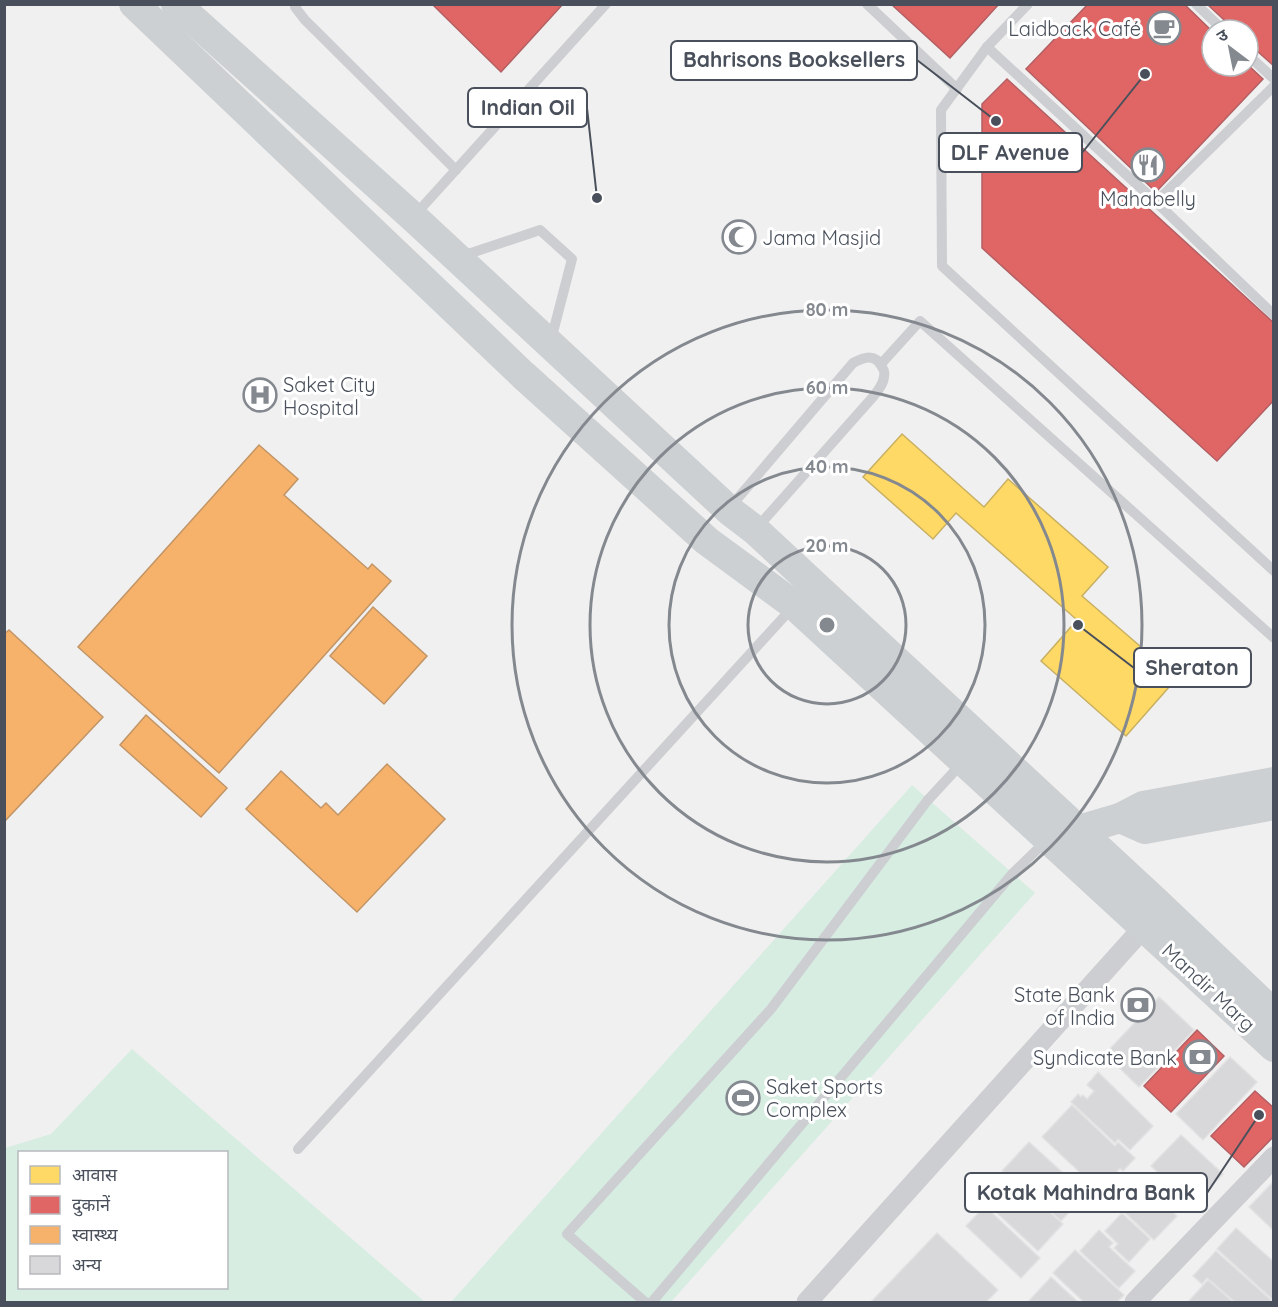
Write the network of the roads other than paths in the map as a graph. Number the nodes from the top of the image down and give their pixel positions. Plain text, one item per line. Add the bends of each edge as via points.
1 (134, 4) edge
2 (176, 4) edge
3 (295, 4) edge
4 (606, 4) edge
5 (867, 4) edge
6 (1028, 4) edge
7 (1196, 4) edge
8 (1211, 18) edge
9 (987, 47) junction
10 (1260, 66) edge
11 (1274, 79) edge
12 (1274, 86) edge
13 (957, 89) junction
14 (456, 170) junction
15 (1156, 202) junction
16 (412, 217) junction
17 (456, 258) junction
18 (1274, 315) edge
19 (550, 345) junction
20 (881, 364) junction
21 (730, 511) junction
22 (755, 530) junction
23 (706, 542) junction
24 (1274, 571) edge
25 (794, 605) junction
26 (1274, 638) edge
27 (964, 761) junction
28 (1274, 782) edge
29 (1274, 806) edge
30 (1120, 818) junction
31 (1079, 831) junction
32 (1048, 839) junction
33 (1111, 879) junction
34 (1153, 917) junction
35 (1274, 1014) edge
36 (1274, 1047) edge
37 (298, 1149) dead end
38 (1274, 1157) edge
39 (645, 1302) edge
40 (652, 1302) edge
41 (807, 1302) edge
42 (1135, 1302) edge

1 - 23 main road via 523,375
2 - 16 main road
3 - 14 lane via 305,20
4 - 14 lane
5 - 13 lane
6 - 9 lane
7 - 8 lane
9 - 13 lane
9 - 15 lane
10 - 11 lane
12 - 15 lane
13 - 24 lane via 941,110 942,266
14 - 16 lane
15 - 18 lane
16 - 17 main road
17 - 19 main road
17 - 19 lane via 540,230 572,260
19 - 21 main road
20 - 21 lane via 875,358 864,357 853,363
20 - 22 lane via 885,374 872,398
20 - 26 lane via 920,321
21 - 22 main road
21 - 23 main road
22 - 31 main road
23 - 25 main road
25 - 27 main road
25 - 37 lane
27 - 32 main road
27 - 39 lane via 927,801 771,1009 567,1234
28 - 30 main road via 1143,806
29 - 30 main road via 1145,829
30 - 31 main road
31 - 32 main road
31 - 33 main road
32 - 33 main road
32 - 40 lane via 1013,873
33 - 34 main road
34 - 35 main road, Mandir Marg
34 - 36 main road, Mandir Marg
34 - 41 street
38 - 42 street

